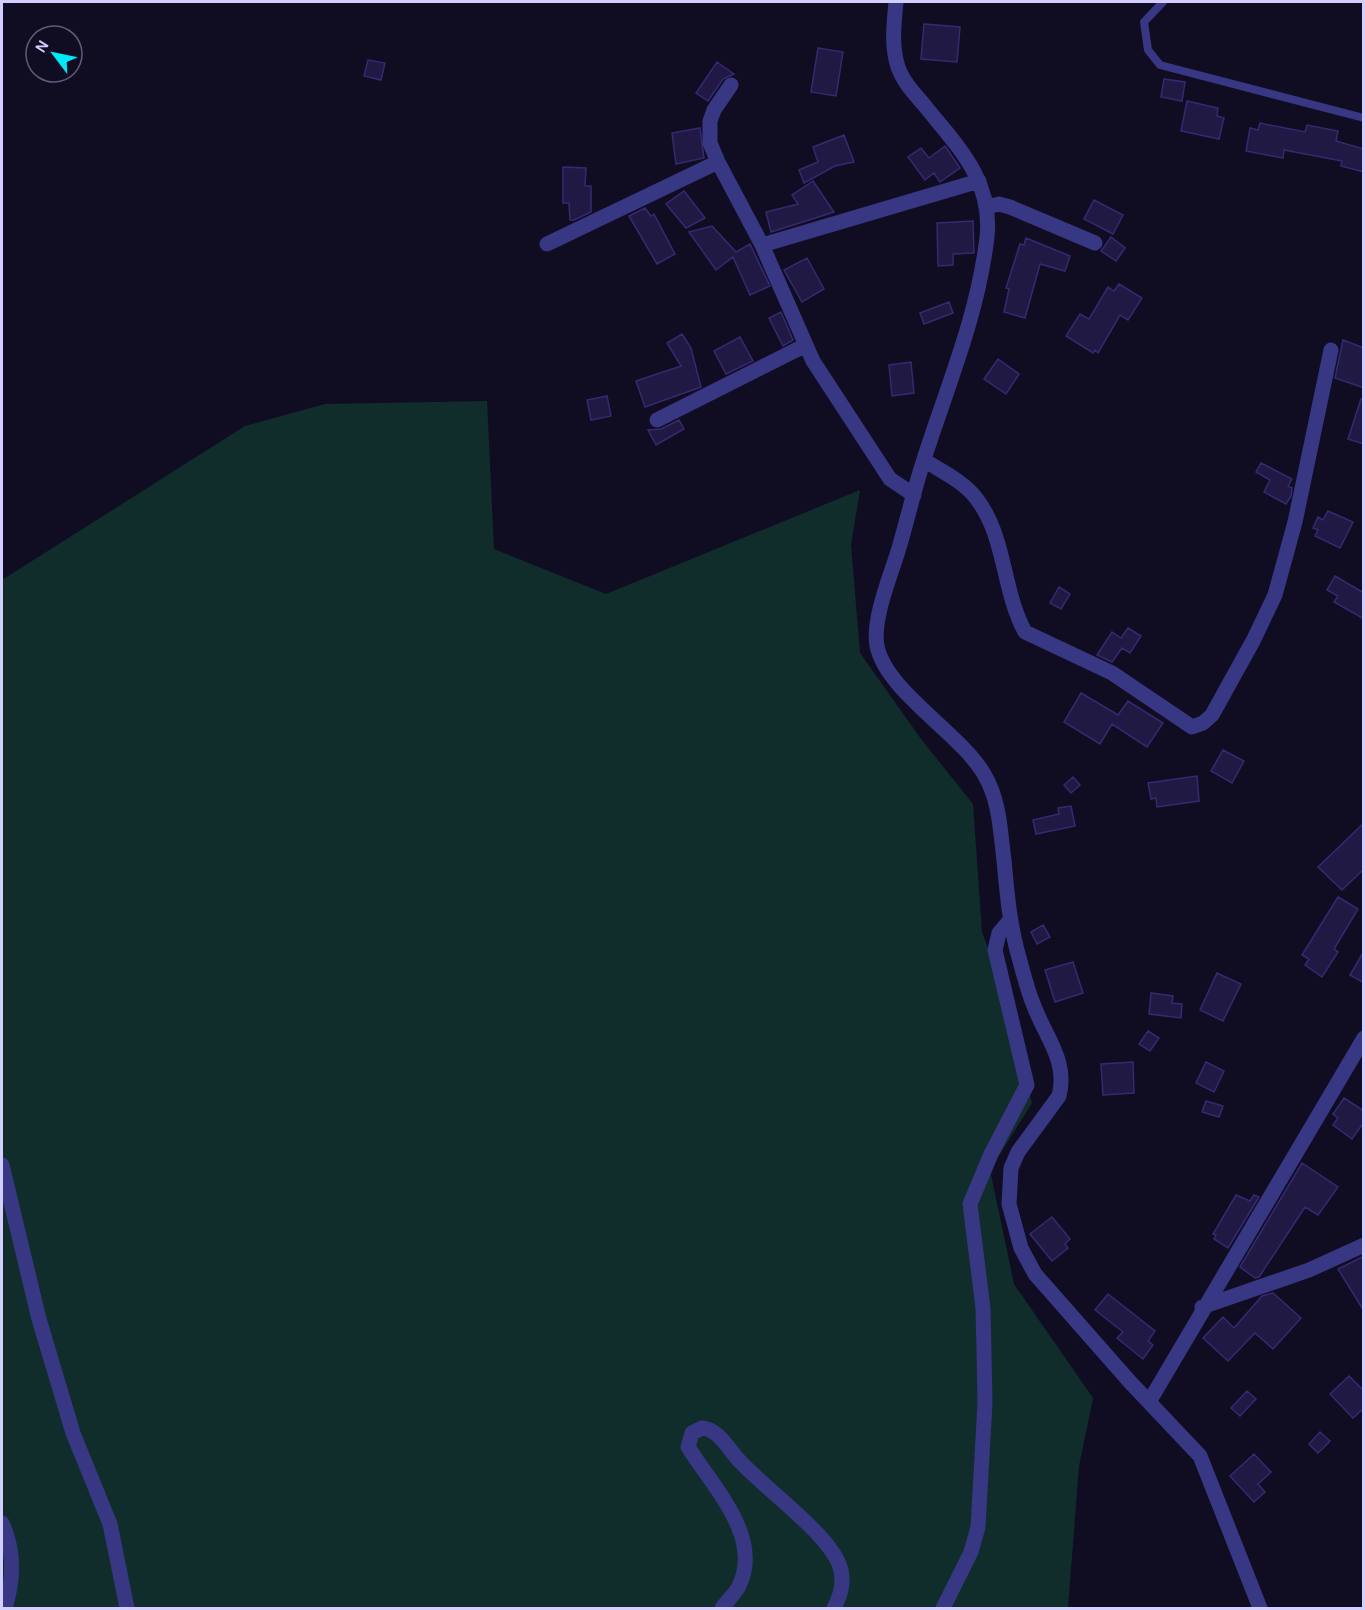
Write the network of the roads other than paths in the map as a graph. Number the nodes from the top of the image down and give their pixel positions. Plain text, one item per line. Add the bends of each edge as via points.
1 (896, 2) edge
2 (1163, 2) edge
3 (731, 85) dead end
4 (1364, 118) edge
5 (718, 162) junction
6 (979, 181) junction
7 (986, 207) junction
8 (1095, 243) dead end
9 (547, 244) dead end
10 (762, 245) junction
11 (806, 345) junction
12 (1331, 350) dead end
13 (657, 420) dead end
14 (924, 460) junction
15 (914, 495) junction
16 (1010, 920) junction
17 (1364, 1038) edge
18 (2, 1165) edge
19 (1364, 1245) edge
20 (1202, 1307) junction
21 (1149, 1402) junction
22 (2, 1522) edge
23 (5, 1608) edge
24 (127, 1608) edge
25 (722, 1608) edge
26 (834, 1608) edge
27 (943, 1608) edge
28 (1260, 1608) edge

1 - 6 street via 894,48 898,66 906,83 968,157
2 - 4 lane via 1144,22 1148,50 1160,65
3 - 5 street via 710,121 710,143
5 - 9 street
5 - 10 street
6 - 7 street
6 - 10 street
7 - 8 street via 1010,207
7 - 14 street via 987,233 977,300
10 - 11 street
11 - 13 street
11 - 15 street via 813,362 890,479
12 - 14 street via 1295,522 1275,595 1212,715 1192,727 1112,673 1025,632 1017,618 993,528 976,498 957,480
14 - 15 street
15 - 16 street via 879,616 876,645 887,671 967,753 993,792 999,814
16 - 21 street via 1034,1007 1061,1062 1062,1073 1062,1085 1053,1106 1018,1152 1011,1168 1009,1204 1018,1237 1035,1274
16 - 27 street via 999,933 995,950 1027,1085 970,1204 983,1308 985,1403 978,1527 971,1552
17 - 20 street
18 - 24 street via 39,1318 70,1422 110,1524
19 - 20 street via 1309,1270
20 - 21 street
21 - 28 street via 1200,1456
22 - 23 street via 12,1559
25 - 26 street via 738,1587 743,1572 744,1540 739,1525 688,1447 692,1433 702,1428 712,1430 748,1471 832,1552 842,1572

